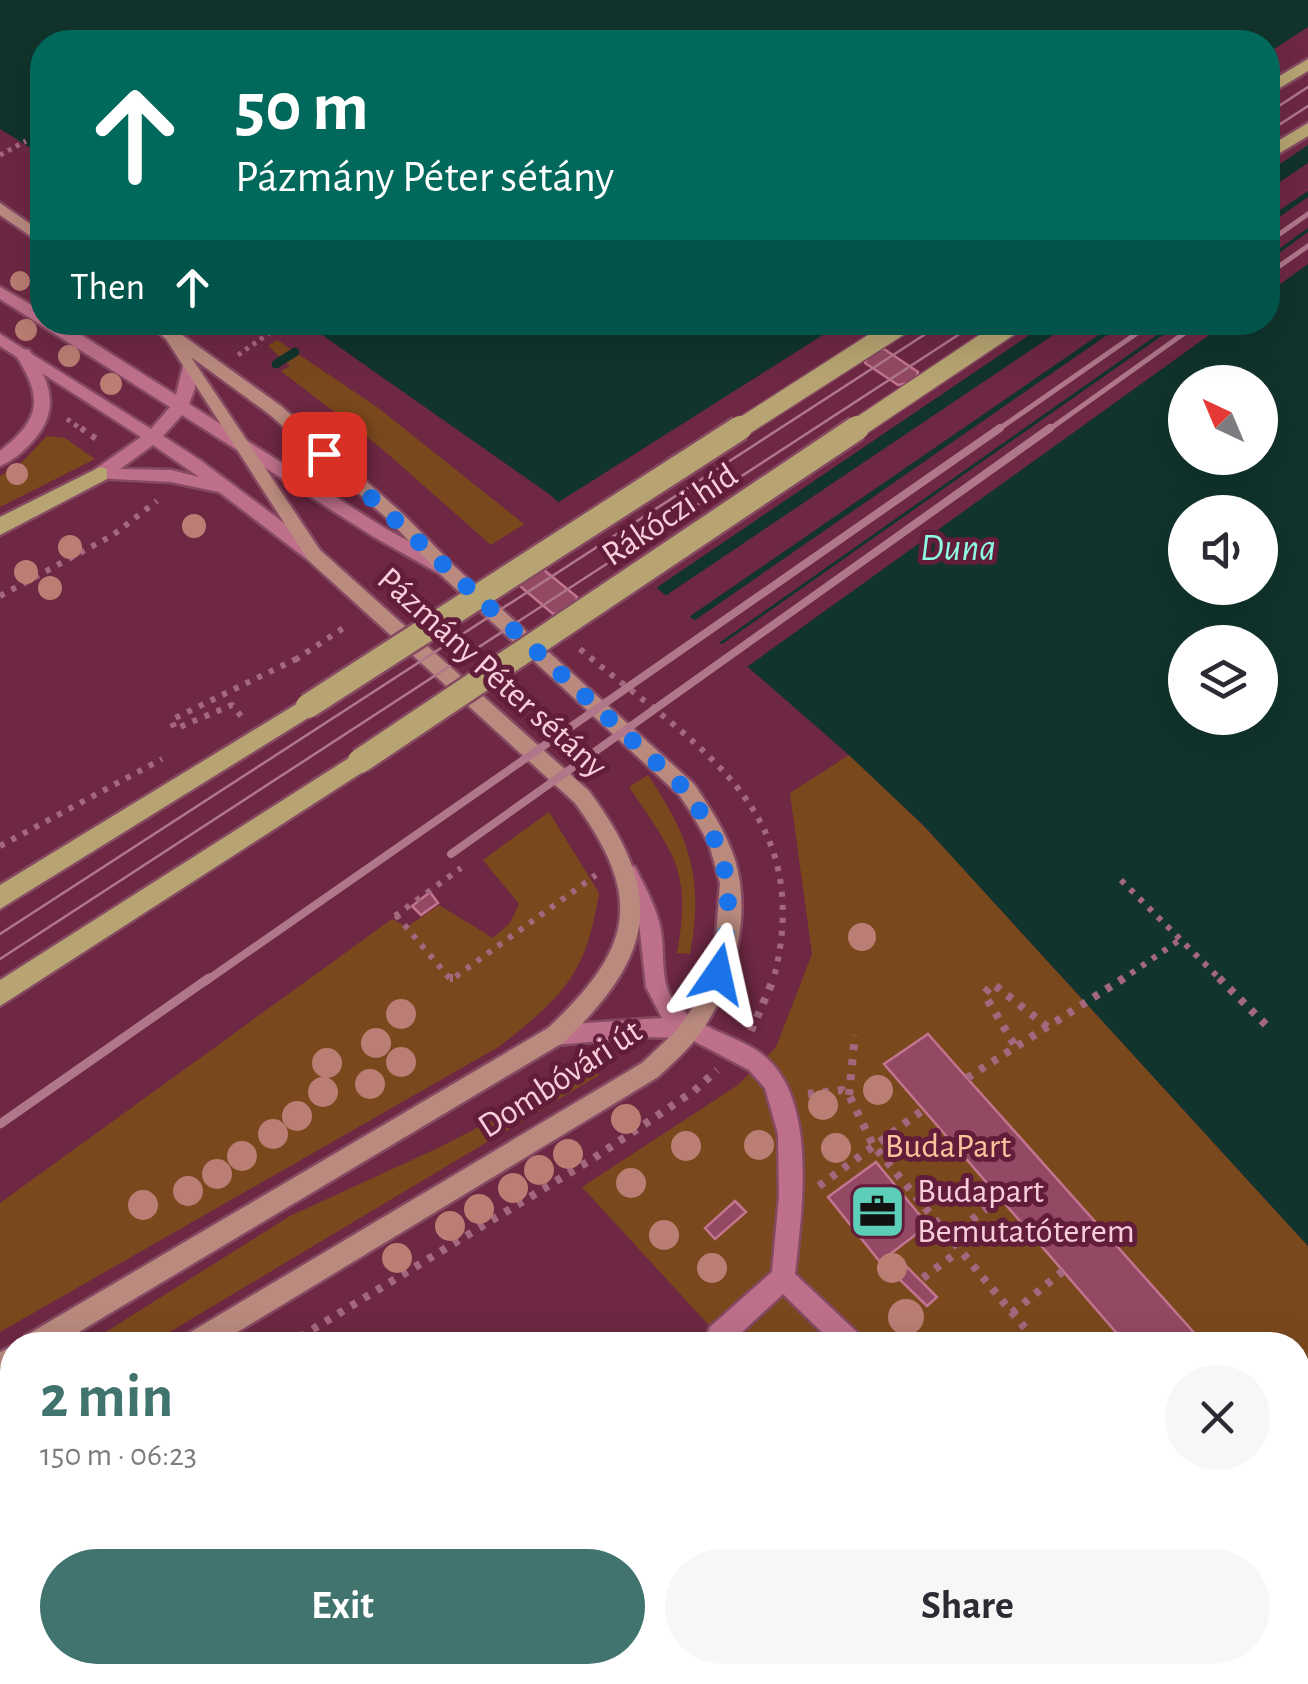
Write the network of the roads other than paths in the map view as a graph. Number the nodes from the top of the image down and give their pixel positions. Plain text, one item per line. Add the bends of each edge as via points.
1 (1308, 64) edge
2 (1280, 82) edge
3 (1308, 128) edge
4 (1280, 146) edge
5 (0, 208) edge
6 (30, 230) edge
7 (0, 292) edge
8 (30, 311) edge
9 (70, 335) edge
10 (165, 335) edge
11 (170, 335) edge
12 (886, 335) edge
13 (997, 335) edge
14 (0, 340) edge
15 (23, 354) junction
16 (189, 370) junction
17 (182, 405) junction
18 (151, 436) junction
19 (232, 436) junction
20 (0, 460) edge
21 (100, 474) junction
22 (233, 492) junction
23 (0, 527) edge
24 (314, 555) junction
25 (447, 570) junction
26 (646, 750) joint
27 (618, 845) joint
28 (627, 870) junction
29 (0, 898) edge
30 (0, 994) edge
31 (692, 1028) junction
32 (556, 1035) junction
33 (783, 1278) junction
34 (56, 1332) edge
35 (216, 1332) edge
36 (724, 1332) edge
37 (839, 1332) edge

1 - 2 main road
3 - 4 main road
5 - 6 main road
7 - 8 street
9 - 17 street, Pázmány Péter sétány
10 - 16 main road
11 - 25 main road via 275,410
12 - 29 main road, Rákóczi híd, bridge
13 - 30 main road, Rákóczi híd, bridge
14 - 15 street, Pázmány Péter sétány
15 - 18 street, Pázmány Péter sétány
15 - 20 street via 40,375 45,404 28,436
16 - 17 street
16 - 19 main road
17 - 18 street
17 - 19 street, Pázmány Péter sétány
18 - 21 street
18 - 22 street, Pázmány Péter sétány
19 - 24 main road, Pázmány Péter sétány
19 - 25 street, Pázmány Péter sétány
21 - 22 street via 181,478
21 - 23 main road
22 - 24 street, Pázmány Péter sétány
24 - 27 main road, Pázmány Péter sétány via 582,796
25 - 26 main road, Pázmány Péter sétány
26 - 31 main road, Dombóvári út via 696,803 728,868 723,952 712,997
27 - 28 main road, Dombóvári út
28 - 31 street via 650,924 654,975 665,1006
28 - 32 main road, Dombóvári út via 631,910 614,974 593,1004
31 - 32 street
31 - 33 street via 759,1064 778,1090 791,1162
31 - 35 main road, Dombóvári út via 650,1070
32 - 34 main road, Dombóvári út
33 - 36 street
33 - 37 street

